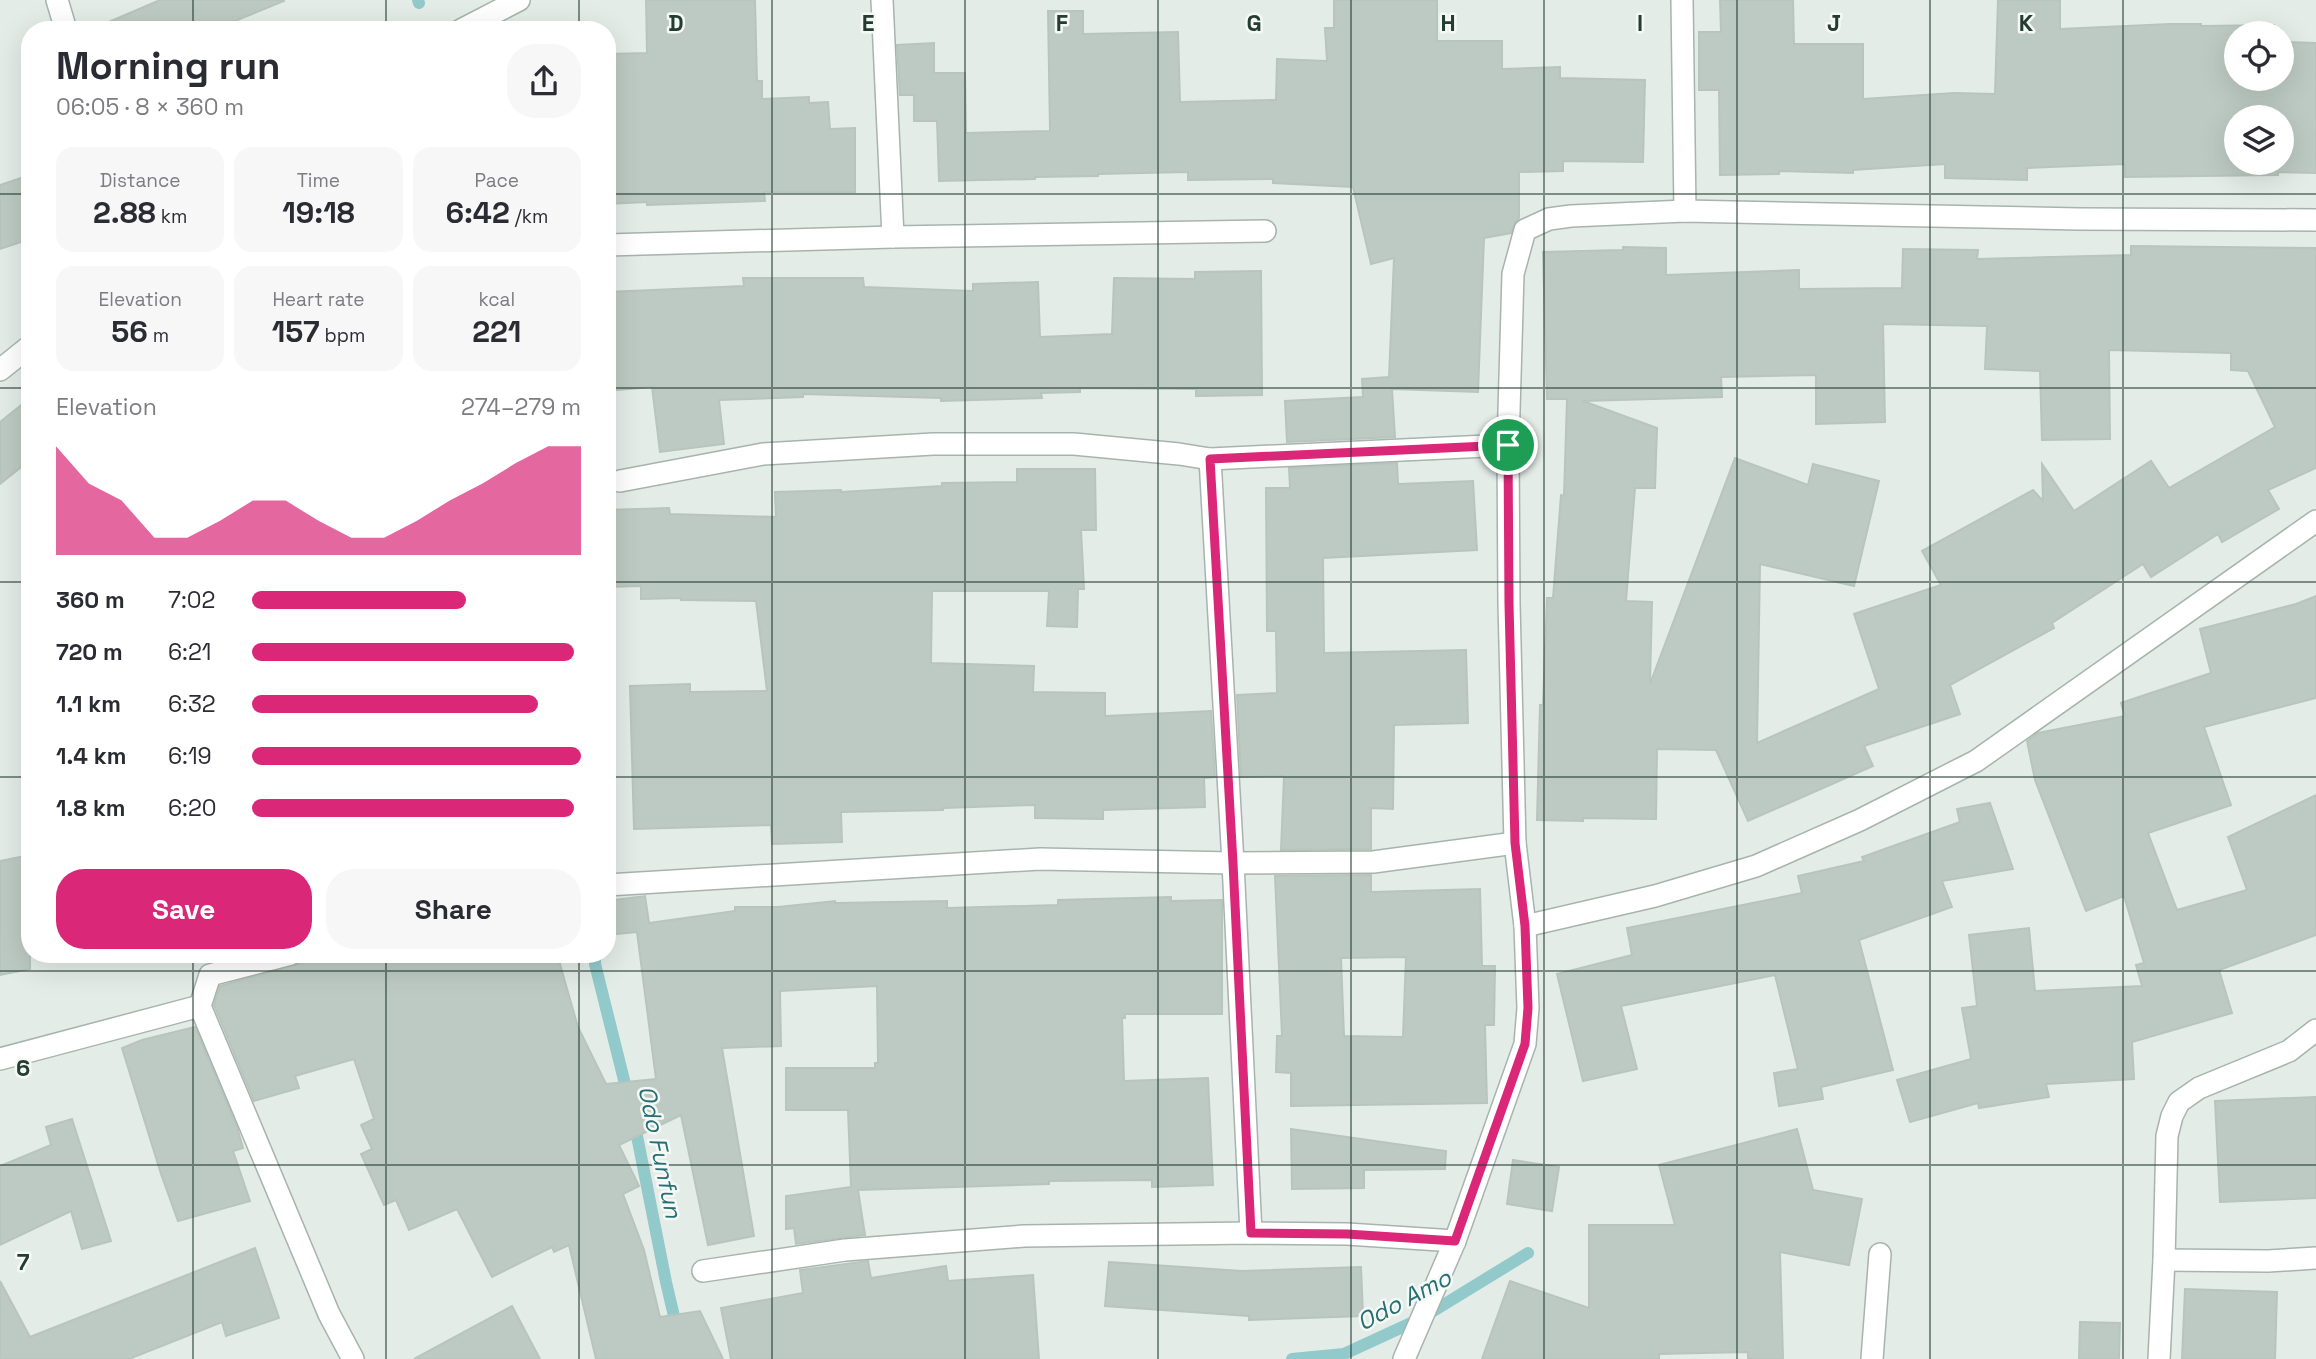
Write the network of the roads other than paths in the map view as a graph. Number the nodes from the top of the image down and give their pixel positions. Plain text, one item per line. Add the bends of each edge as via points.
1 (57, 0) edge
2 (519, 0) edge
3 (882, 0) edge
4 (1682, 0) edge
5 (63, 21) edge
6 (478, 21) edge
7 (1685, 211) junction
8 (2316, 220) edge
9 (1265, 231) dead end
10 (892, 237) junction
11 (616, 245) edge
12 (21, 353) edge
13 (0, 370) edge
14 (1508, 445) junction
15 (1210, 459) junction
16 (620, 481) dead end
17 (2316, 521) edge
18 (1515, 843) junction
19 (1233, 863) junction
20 (616, 884) edge
21 (1525, 926) junction
22 (256, 963) edge
23 (200, 1006) junction
24 (2316, 1030) edge
25 (0, 1059) edge
26 (1251, 1233) junction
27 (1455, 1241) junction
28 (1880, 1254) dead end
29 (2316, 1258) edge
30 (2164, 1260) junction
31 (703, 1271) dead end
32 (352, 1359) edge
33 (1404, 1359) edge
34 (1872, 1359) edge
35 (2159, 1359) edge

1 - 5 street
2 - 6 street
3 - 10 street
4 - 7 street
7 - 8 street
7 - 14 street via 1571,216 1549,219 1525,230 1513,274
9 - 10 street
10 - 11 street
12 - 13 street
14 - 15 street
14 - 18 street
15 - 16 street via 1073,443 933,443 763,454
15 - 19 street
17 - 21 street via 1976,761 1756,866 1655,896
18 - 19 street via 1373,862
18 - 21 street
19 - 20 street via 1040,859
19 - 26 street
21 - 27 street via 1525,1044
22 - 23 street via 210,975
23 - 25 street
23 - 32 street
24 - 30 street via 2289,1051 2199,1088 2179,1102 2168,1136
26 - 27 street
26 - 31 street via 926,1242
27 - 33 street
28 - 34 street
29 - 30 street
30 - 35 street

